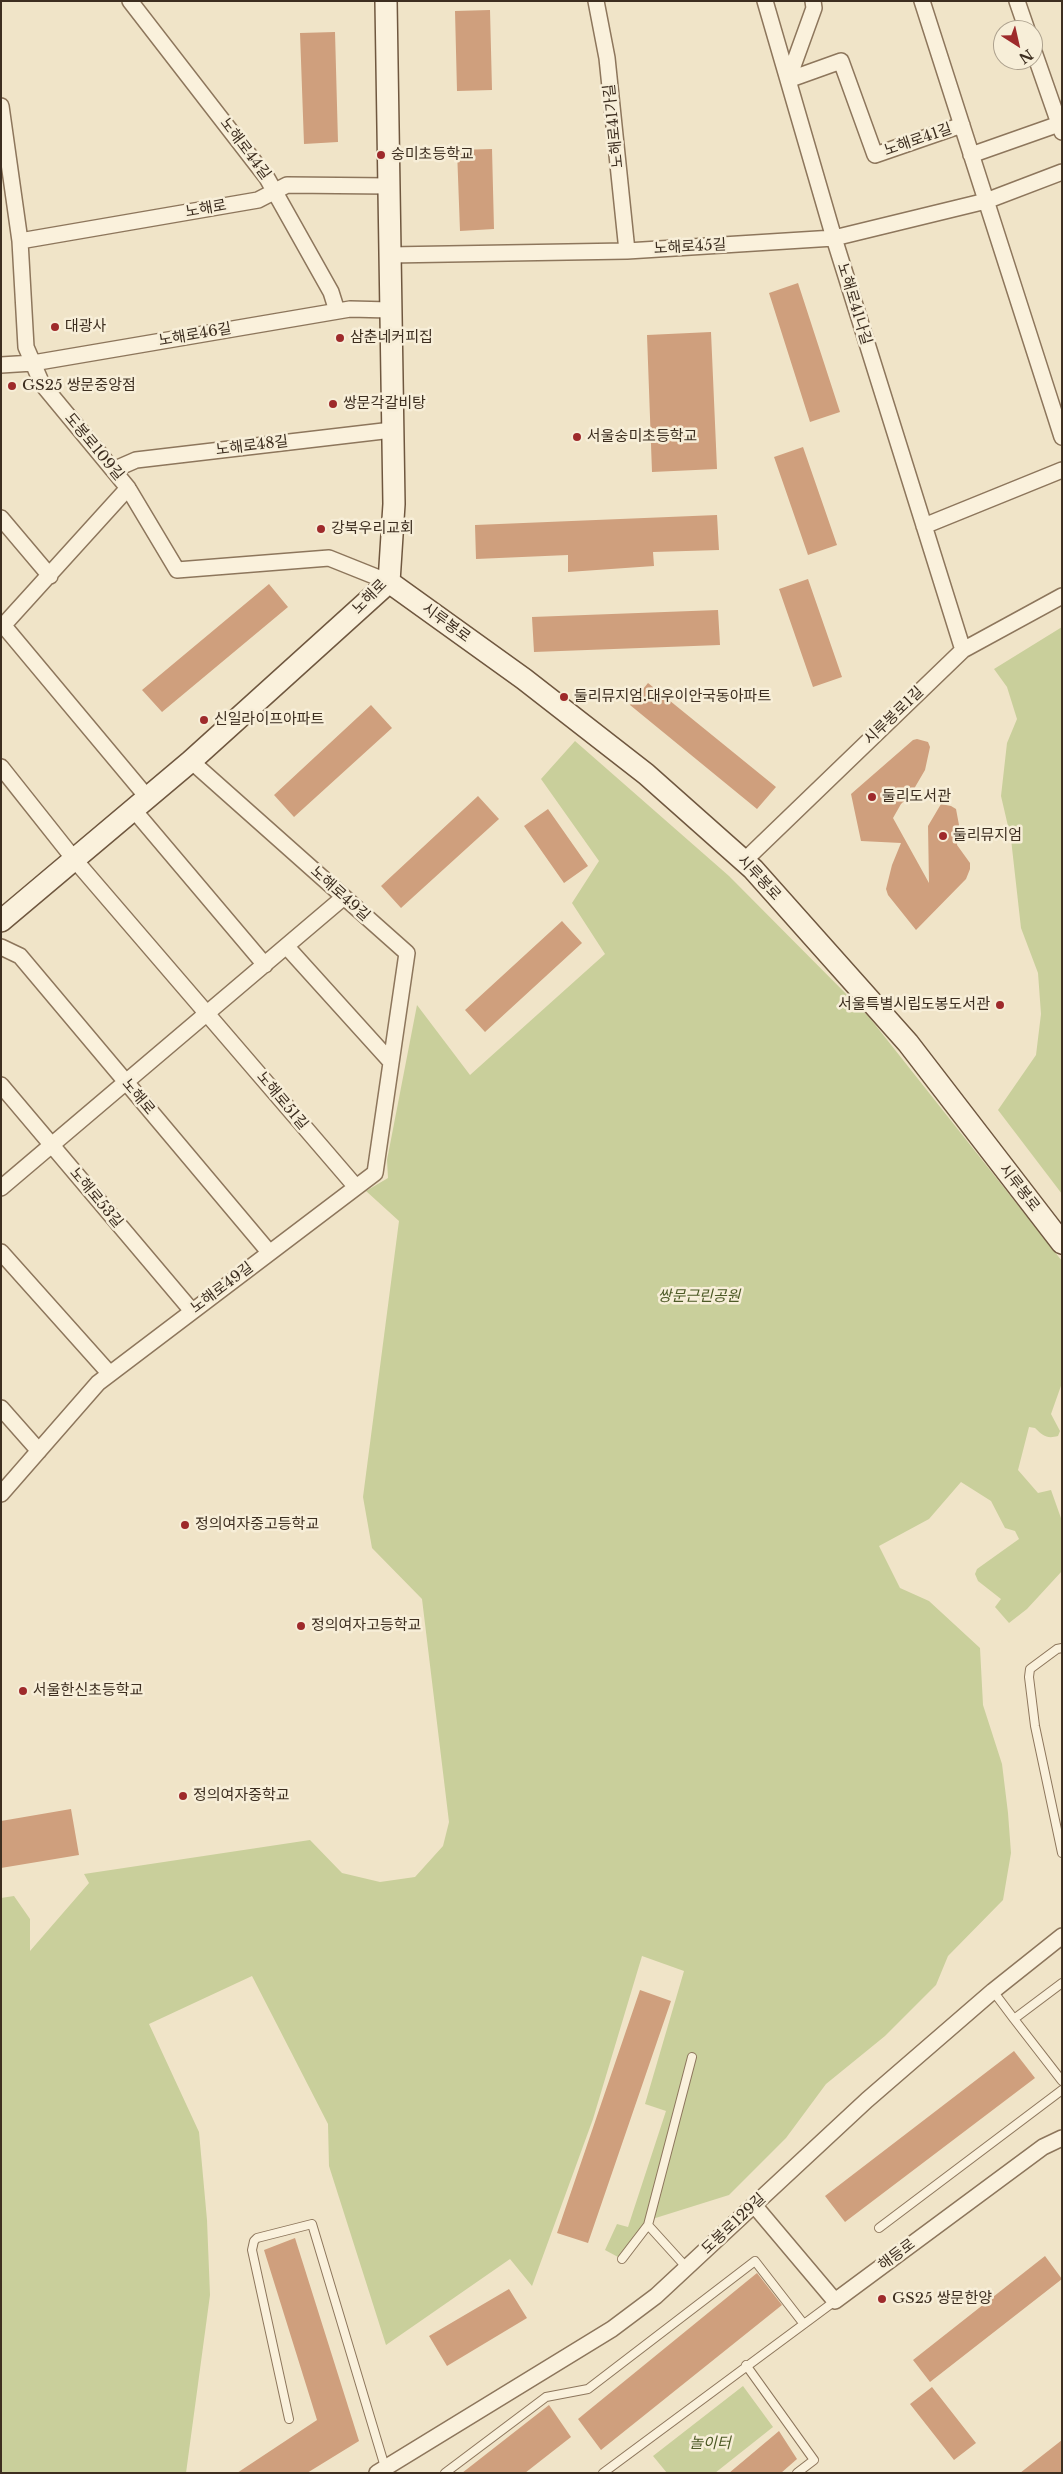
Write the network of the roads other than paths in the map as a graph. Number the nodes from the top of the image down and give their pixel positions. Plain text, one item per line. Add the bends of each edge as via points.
1 (130, 1) edge
2 (386, 1) edge
3 (596, 1) edge
4 (765, 1) edge
5 (813, 1) edge
6 (922, 1) edge
7 (1017, 1) edge
8 (1023, 20) edge
9 (1040, 70) edge
10 (788, 80) junction
11 (1, 106) edge
12 (962, 124) junction
13 (1060, 128) edge
14 (5, 155) edge
15 (971, 155) junction
16 (1062, 172) edge
17 (389, 186) junction
18 (274, 190) junction
19 (986, 201) junction
20 (834, 238) junction
21 (20, 241) junction
22 (627, 251) junction
23 (389, 255) junction
24 (390, 310) junction
25 (337, 311) junction
26 (32, 363) junction
27 (1, 365) edge
28 (392, 430) junction
29 (1062, 436) edge
30 (113, 470) junction
31 (1062, 470) edge
32 (128, 488) junction
33 (1, 518) edge
34 (924, 526) junction
35 (50, 576) junction
36 (389, 582) junction
37 (1062, 596) edge
38 (2, 627) edge
39 (963, 650) junction
40 (191, 761) junction
41 (1, 766) edge
42 (140, 803) junction
43 (74, 859) junction
44 (744, 861) junction
45 (344, 897) junction
46 (1, 921) edge
47 (1, 947) edge
48 (287, 947) junction
49 (266, 965) junction
50 (208, 1015) junction
51 (391, 1062) junction
52 (126, 1083) junction
53 (1, 1086) edge
54 (52, 1146) junction
55 (356, 1187) junction
56 (1, 1188) edge
57 (1062, 1243) edge
58 (1, 1252) edge
59 (269, 1252) junction
60 (192, 1311) junction
61 (110, 1374) junction
62 (1, 1408) edge
63 (39, 1451) junction
64 (1, 1494) edge
65 (1062, 1648) edge
66 (1062, 1852) edge
67 (1062, 1936) edge
68 (1062, 1983) edge
69 (993, 1991) junction
70 (1014, 2019) junction
71 (692, 2057) dead end
72 (1062, 2081) edge
73 (1062, 2090) edge
74 (1062, 2138) edge
75 (754, 2205) junction
76 (648, 2225) junction
77 (880, 2228) dead end
78 (622, 2259) dead end
79 (688, 2268) junction
80 (835, 2301) junction
81 (803, 2323) junction
82 (746, 2365) junction
83 (289, 2420) dead end
84 (381, 2470) edge
85 (445, 2473) edge
86 (603, 2473) edge
87 (797, 2473) edge

1 - 18 street, 노해로44길
2 - 17 main road, 노해로
3 - 22 street, 노해로41가길 via 607,58
4 - 10 street, 노해로41나길
5 - 10 street via 814,8
6 - 12 street
7 - 8 street
9 - 13 street
10 - 12 street, 노해로41길 via 841,61 875,155
10 - 20 street, 노해로41나길
11 - 14 street, 도봉로109길
12 - 15 street
13 - 15 street
14 - 21 street, 도봉로109길
15 - 19 street
16 - 19 street, 노해로45길
17 - 18 street, 노해로 via 287,185
17 - 23 main road, 노해로
18 - 21 street, 노해로 via 258,200
18 - 25 street, 노해로44길 via 331,292
19 - 20 street, 노해로45길
19 - 29 street
20 - 22 street, 노해로45길
20 - 34 street, 노해로41나길
21 - 26 street, 도봉로109길 via 26,347
22 - 23 street, 노해로45길
23 - 24 main road, 노해로
24 - 25 street, 노해로46길
24 - 28 main road, 노해로
25 - 26 street, 노해로46길
26 - 27 street, 노해로46길
26 - 30 street, 도봉로109길 via 42,384
28 - 30 street, 노해로48길 via 136,460
28 - 36 main road, 노해로 via 394,504
30 - 32 street, 도봉로109길
31 - 34 street
32 - 35 street
32 - 36 street, 도봉로109길 via 177,570 329,558
33 - 35 street
34 - 39 street, 노해로41나길
35 - 38 street
36 - 40 main road, 노해로
36 - 44 main road, 시루봉로 via 524,679 646,774
37 - 39 street, 시루봉로1길
38 - 42 street
39 - 44 street, 시루봉로1길
40 - 42 main road, 노해로
40 - 45 street, 노해로49길
41 - 43 street
42 - 43 main road, 노해로
42 - 49 street
43 - 46 main road, 노해로
43 - 50 street, 노해로51길
44 - 57 main road, 시루봉로 via 908,1043
45 - 48 street
45 - 51 street, 노해로49길 via 407,953
47 - 52 street, 노해로 via 20,956
48 - 49 street
48 - 51 street
49 - 50 street
50 - 52 street
50 - 55 street, 노해로51길
51 - 55 street, 노해로49길 via 375,1173
52 - 54 street
52 - 59 street, 노해로
53 - 54 street, 노해로53길
54 - 56 street
54 - 60 street, 노해로53길
55 - 59 street, 노해로49길
58 - 61 street
59 - 60 street, 노해로49길
60 - 61 street, 노해로49길
61 - 63 street, 노해로49길 via 98,1383
62 - 63 street
63 - 64 street, 노해로49길
65 - 66 lane via 1030,1669 1029,1677 1035,1726
67 - 69 street, 도봉로129길
68 - 70 lane
69 - 70 lane
69 - 75 street, 도봉로129길 via 867,2100
70 - 72 lane
71 - 76 lane
73 - 77 lane
74 - 80 street, 해등로 via 1042,2147
75 - 79 street, 도봉로129길
75 - 80 street
76 - 78 lane
76 - 79 lane
79 - 84 street, 도봉로129길 via 612,2329
80 - 81 lane
81 - 82 lane
81 - 85 lane via 755,2260 588,2389 546,2397
82 - 86 lane
82 - 87 lane via 814,2460
83 - 84 lane via 252,2250 257,2238 312,2224

